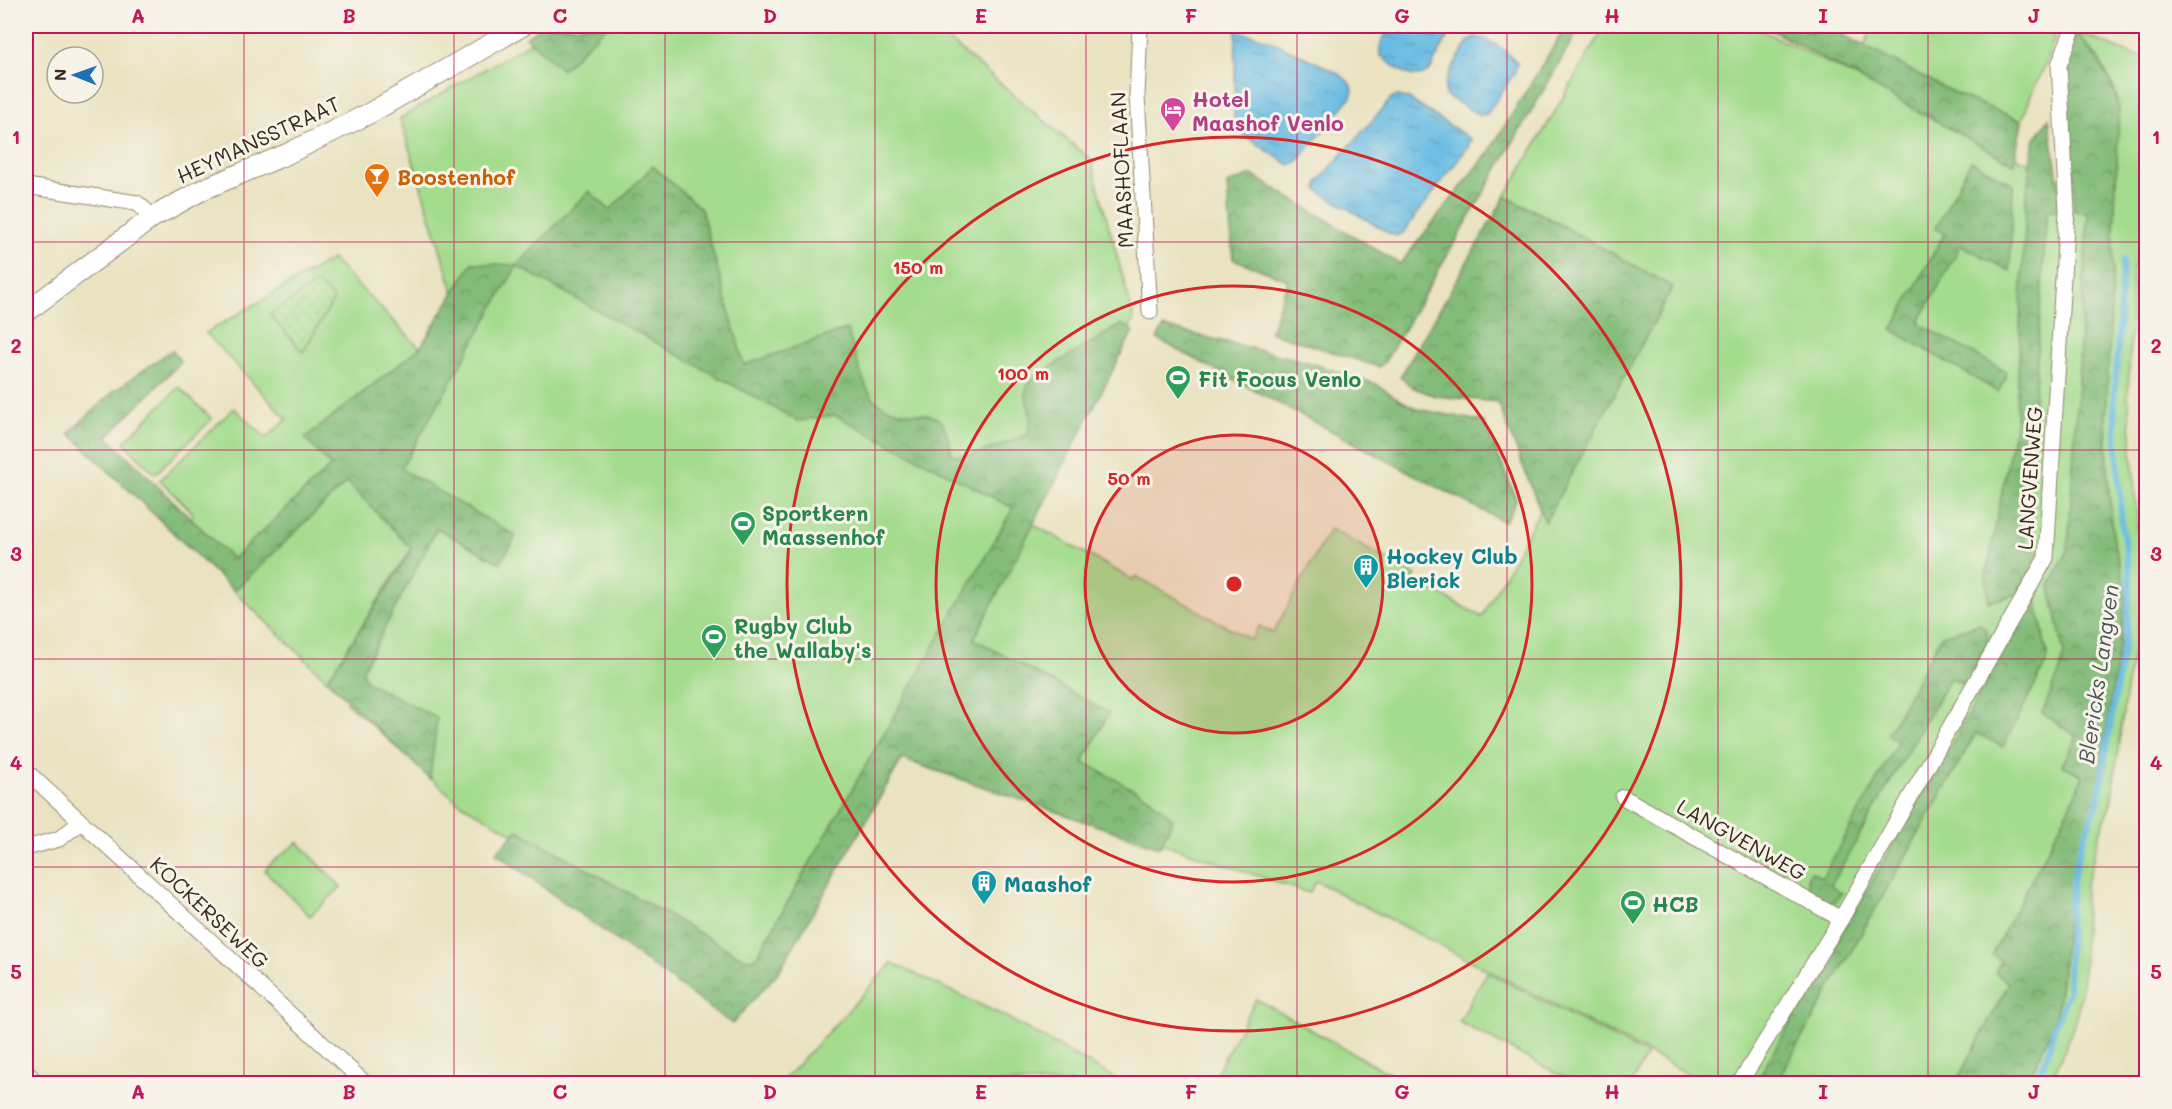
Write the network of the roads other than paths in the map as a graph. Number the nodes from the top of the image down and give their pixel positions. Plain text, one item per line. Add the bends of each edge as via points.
1 (522, 26) edge
2 (1140, 26) edge
3 (2074, 26) edge
4 (26, 186) edge
5 (153, 217) junction
6 (26, 312) edge
7 (1150, 312) dead end
8 (26, 771) edge
9 (1623, 797) dead end
10 (81, 822) junction
11 (26, 848) edge
12 (1841, 919) junction
13 (26, 1072) edge
14 (38, 1083) edge
15 (366, 1083) edge
16 (1739, 1083) edge

1 - 5 street, HEYMANSSTRAAT via 370,113 204,189
2 - 7 street, MAASHOFLAAN via 1137,96
3 - 12 street, LANGVENWEG via 2059,64 2067,210 2046,558
4 - 5 street via 137,203
5 - 6 street, HEYMANSSTRAAT
8 - 10 street, KOCKERSEWEG
9 - 12 street, LANGVENWEG
10 - 11 street via 59,839
10 - 15 street, KOCKERSEWEG
12 - 16 street, LANGVENWEG
13 - 14 street

